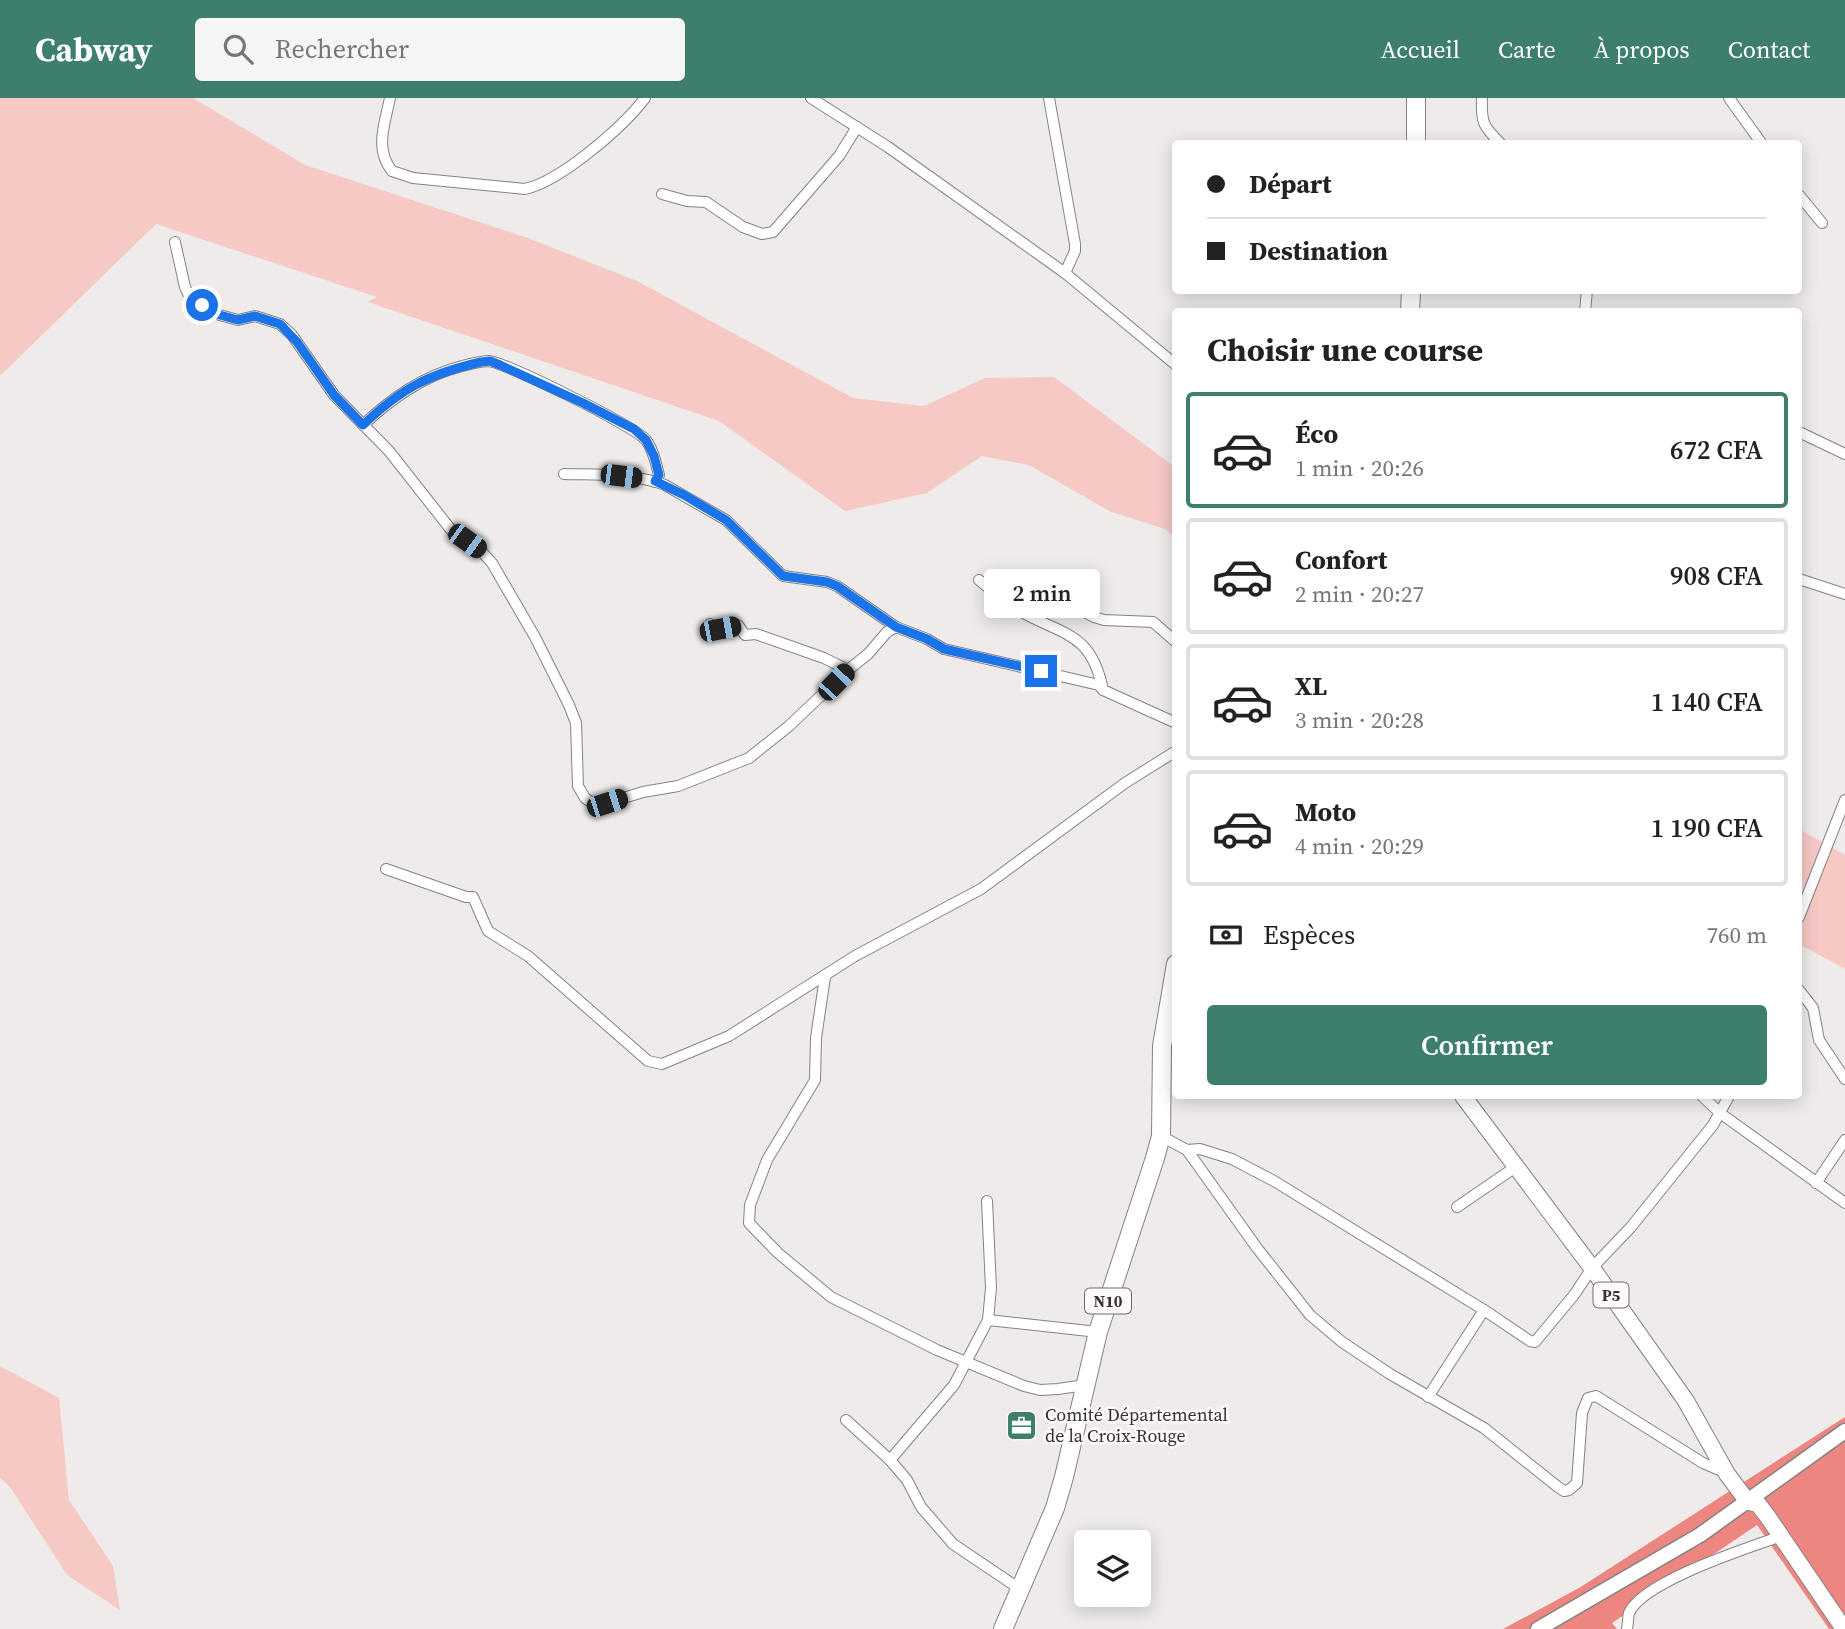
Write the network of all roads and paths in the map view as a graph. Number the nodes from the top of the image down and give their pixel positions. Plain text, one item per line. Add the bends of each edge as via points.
1 (390, 98) edge
2 (645, 98) edge
3 (811, 98) edge
4 (1049, 98) edge
5 (1416, 98) edge
6 (1482, 98) edge
7 (1729, 98) edge
8 (856, 127) junction
9 (1416, 140) edge
10 (1497, 140) edge
11 (1759, 140) edge
12 (662, 194) dead end
13 (1802, 199) edge
14 (1822, 223) dead end
15 (175, 242) dead end
16 (1065, 273) junction
17 (1172, 362) edge
18 (363, 425) junction
19 (1802, 433) edge
20 (1845, 454) edge
21 (564, 474) dead end
22 (655, 481) junction
23 (979, 580) dead end
24 (1802, 580) edge
25 (1041, 582) dead end
26 (1845, 594) edge
27 (710, 624) dead end
28 (896, 627) junction
29 (1172, 639) edge
30 (848, 670) junction
31 (1104, 690) junction
32 (1172, 721) edge
33 (1172, 754) edge
34 (1845, 800) edge
35 (386, 869) dead end
36 (1802, 909) edge
37 (825, 977) junction
38 (1172, 987) edge
39 (1802, 994) edge
40 (1845, 1079) edge
41 (1465, 1099) edge
42 (1705, 1099) edge
43 (1728, 1099) edge
44 (1720, 1114) junction
45 (1161, 1136) junction
46 (1845, 1140) edge
47 (1187, 1150) junction
48 (1517, 1167) junction
49 (1816, 1183) junction
50 (987, 1201) dead end
51 (1845, 1203) edge
52 (1457, 1207) dead end
53 (1592, 1268) junction
54 (1484, 1310) junction
55 (988, 1320) junction
56 (1098, 1332) junction
57 (967, 1363) junction
58 (1085, 1385) junction
59 (1428, 1397) junction
60 (846, 1420) dead end
61 (1845, 1431) edge
62 (890, 1460) junction
63 (1727, 1475) junction
64 (1748, 1502) junction
65 (1780, 1536) junction
66 (1020, 1590) junction
67 (1003, 1629) edge
68 (1538, 1629) edge
69 (1627, 1629) edge
70 (1844, 1629) edge

1 - 2 street via 382,153 392,171 413,178 525,189 564,170 628,118
3 - 8 street
4 - 16 street via 1075,244
5 - 9 highway
6 - 10 street via 1482,121
7 - 11 street
8 - 12 street via 839,156 773,232 762,234 743,227 706,202
8 - 16 street
13 - 14 street
15 - 18 street via 190,298 216,314 238,320 255,316 280,324
16 - 17 street
18 - 22 street via 428,377 490,361 634,429 654,456 659,475
18 - 30 street via 452,531 492,563 574,715 577,781 588,801 607,803 678,786 749,758
19 - 20 street
21 - 22 street
22 - 28 street via 726,520 783,576 837,586
23 - 31 street via 1018,610 1080,642 1093,658
24 - 26 street
25 - 29 street via 1094,617 1153,622
27 - 30 street via 720,629 738,625 745,635 756,634
28 - 30 street
28 - 31 street via 944,649 1099,685
31 - 32 street
33 - 37 street via 981,889 867,949
34 - 36 street
35 - 37 street via 473,897 488,931 528,956 654,1064 729,1036
37 - 57 street via 815,1080 768,1160 750,1205 749,1223 831,1297
38 - 45 highway, N10 via 1162,1046
39 - 40 street via 1813,1008 1819,1040
41 - 48 main road, P5
42 - 44 street
43 - 44 street
44 - 49 street
44 - 53 street via 1631,1227
45 - 47 street
45 - 56 highway, N10
46 - 49 street
47 - 54 street via 1226,1157 1274,1181
47 - 59 street via 1311,1315 1342,1342
48 - 52 street
48 - 53 main road, P5
49 - 51 street
50 - 55 street
53 - 54 street via 1535,1342
53 - 63 main road, P5 via 1686,1401
54 - 59 street
55 - 56 street
55 - 57 street
56 - 58 highway, N10
57 - 58 street via 1040,1390
57 - 62 street via 944,1399
58 - 66 highway, N10 via 1061,1487
59 - 63 street via 1484,1428 1564,1491 1577,1483 1583,1413 1588,1398 1596,1396
60 - 62 street
61 - 64 street
62 - 66 street via 953,1544
63 - 64 main road, P5
64 - 65 main road, P5 via 1758,1504
64 - 68 street via 1668,1555
65 - 69 street via 1706,1562 1644,1595 1629,1612
65 - 70 main road, P5
66 - 67 highway, N10

